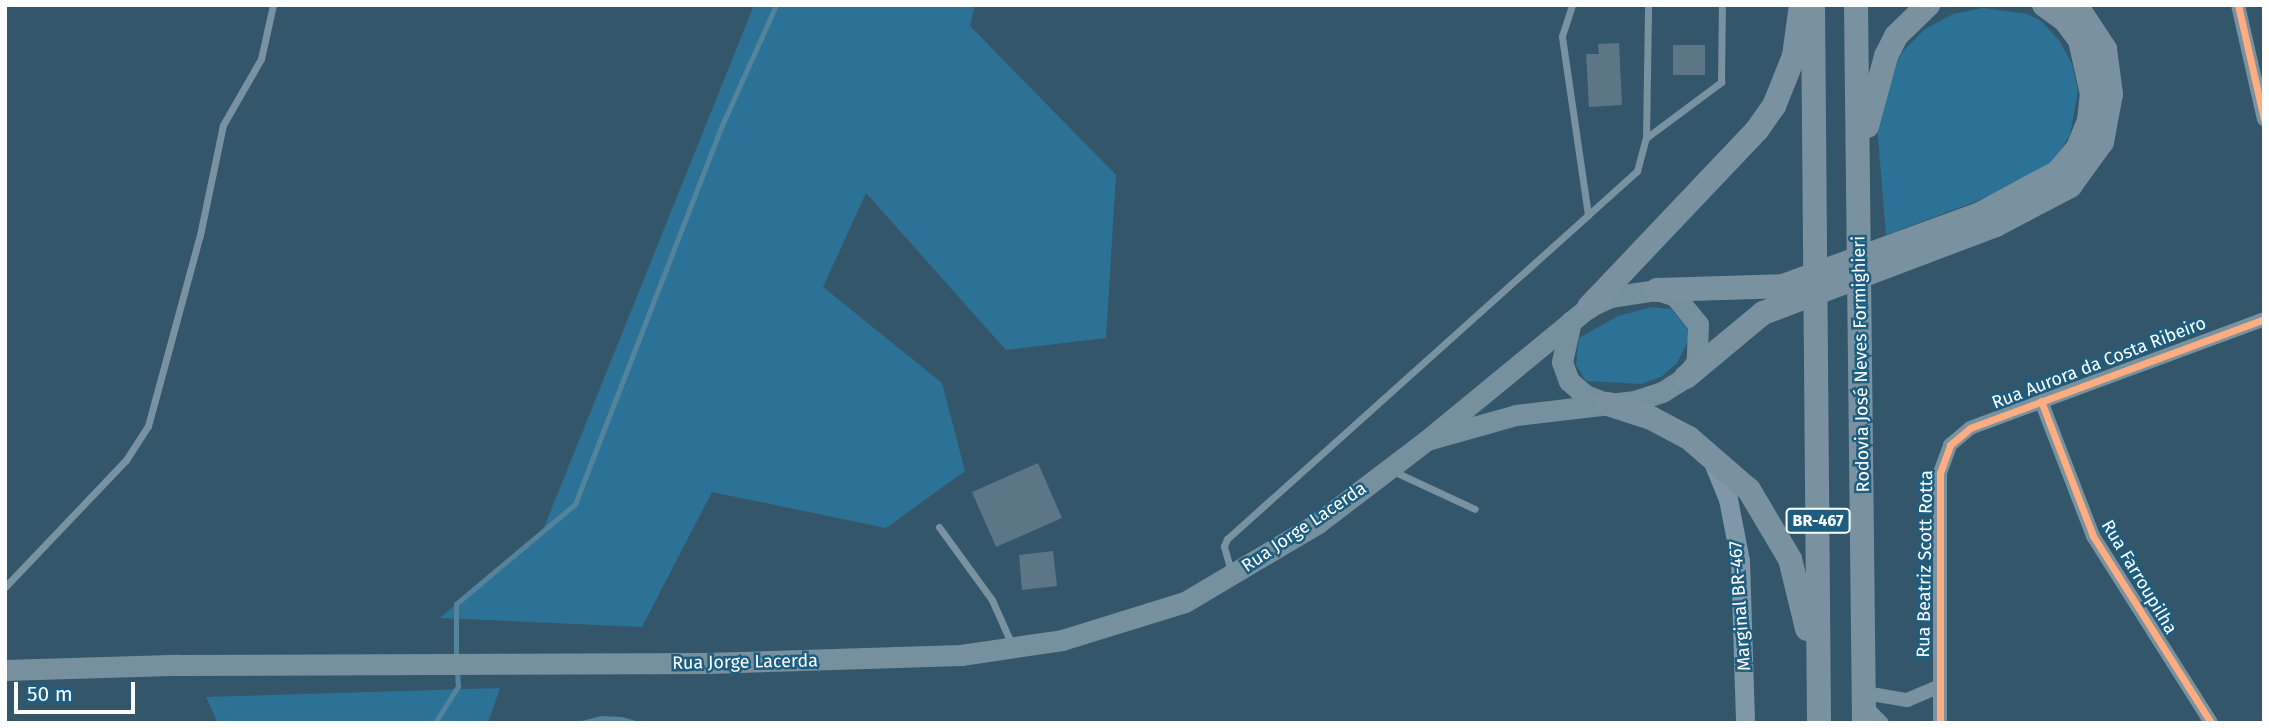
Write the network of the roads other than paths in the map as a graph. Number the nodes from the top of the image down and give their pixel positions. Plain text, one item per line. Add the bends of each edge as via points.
1 (273, 5) edge
2 (1572, 5) edge
3 (1648, 5) edge
4 (1723, 5) edge
5 (1801, 5) edge
6 (1814, 5) edge
7 (1856, 5) edge
8 (1928, 5) edge
9 (2044, 5) edge
10 (2076, 5) edge
11 (2238, 5) edge
12 (2261, 89) edge
13 (2264, 119) edge
14 (1646, 138) junction
15 (1588, 215) junction
16 (1858, 217) junction
17 (1657, 290) junction
18 (1580, 314) junction
19 (2264, 319) edge
20 (1686, 377) junction
21 (2041, 401) junction
22 (1608, 404) junction
23 (1427, 440) junction
24 (1950, 445) joint
25 (1709, 452) junction
26 (1389, 469) junction
27 (1475, 509) dead end
28 (939, 527) dead end
29 (1232, 575) junction
30 (5, 587) edge
31 (1014, 648) junction
32 (5, 670) edge
33 (1940, 686) junction
34 (1864, 707) edge
35 (1745, 723) edge
36 (1819, 723) edge
37 (1882, 723) edge
38 (1940, 723) edge
39 (2211, 723) edge

1 - 30 lane via 261,59 223,125 197,248 148,426 126,460
2 - 15 lane via 1562,36
3 - 14 lane
4 - 14 lane via 1721,82
5 - 18 highway via 1794,56 1774,107 1758,130
6 - 36 highway, BR-467
7 - 16 highway, Rodovia José Neves Formighieri / BR-467
8 - 16 highway via 1896,36 1877,82
9 - 17 highway via 2065,20 2080,40 2092,94 2089,121 2078,148 2058,172 1982,213 1783,285
10 - 20 highway via 2105,49 2111,94 2110,119 2102,142 2070,186 1996,225 1763,313
11 - 12 street
12 - 13 street
14 - 15 lane via 1635,174
15 - 29 lane via 1227,539 1224,546
16 - 34 highway, Rodovia José Neves Formighieri / BR-467
17 - 18 main road via 1610,297
17 - 20 main road via 1682,302 1698,324 1699,352
18 - 22 main road via 1563,353 1569,381 1585,395
18 - 23 main road, Rua Jorge Lacerda
19 - 21 street, Rua Aurora da Costa Ribeiro
20 - 22 main road via 1662,392
21 - 24 street, Rua Aurora da Costa Ribeiro via 1970,428
21 - 39 street, Rua Farroupilha via 2093,536
22 - 23 main road, Rua Jorge Lacerda via 1516,415
22 - 25 highway via 1651,418
23 - 26 main road, Rua Jorge Lacerda
24 - 33 street, Rua Beatriz Scott Rotta via 1940,473
25 - 35 main road, Marginal BR-467 via 1728,499 1741,561
25 - 36 highway via 1749,490 1790,559 1800,591
26 - 27 lane
26 - 29 main road, Rua Jorge Lacerda via 1318,523
28 - 31 lane via 992,600
29 - 31 main road, Rua Jorge Lacerda via 1185,602
31 - 32 main road, Rua Jorge Lacerda via 961,655 708,663
33 - 34 street via 1907,700
33 - 38 street, Rua Beatriz Scott Rotta
34 - 37 street

